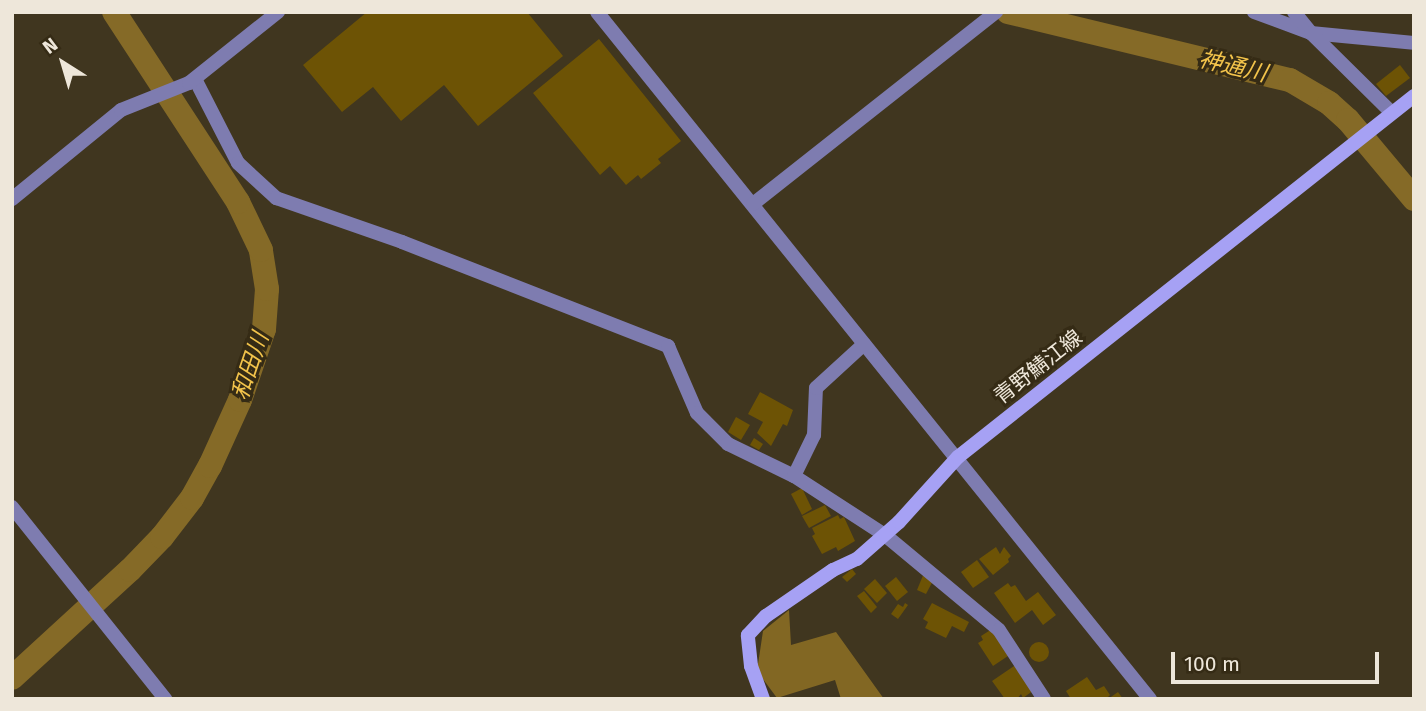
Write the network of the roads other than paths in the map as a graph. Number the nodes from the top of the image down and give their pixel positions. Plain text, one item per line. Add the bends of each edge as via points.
1 (278, 12) edge
2 (597, 12) edge
3 (996, 12) edge
4 (1254, 12) edge
5 (1294, 12) edge
6 (1311, 33) junction
7 (1414, 43) edge
8 (192, 81) junction
9 (1414, 96) edge
10 (1388, 115) junction
11 (12, 200) edge
12 (753, 204) junction
13 (864, 344) junction
14 (958, 457) junction
15 (794, 476) junction
16 (12, 507) edge
17 (885, 535) junction
18 (165, 699) edge
19 (764, 699) edge
20 (1044, 699) edge
21 (1150, 699) edge

1 - 8 street
2 - 12 street
3 - 12 street
4 - 6 street
5 - 6 street
6 - 7 street
6 - 10 street
8 - 11 street via 121,110
8 - 15 street via 238,163 276,198 668,346 697,413 727,444 765,470
9 - 10 main road, 青野鯖江線
10 - 14 main road, 青野鯖江線
12 - 13 street
13 - 14 street
13 - 15 street via 816,388 814,435
14 - 17 main road, 青野鯖江線
14 - 21 street
15 - 17 street
16 - 18 street
17 - 19 main road, 青野鯖江線 via 857,559 766,616 748,635 751,666
17 - 20 street via 999,631

